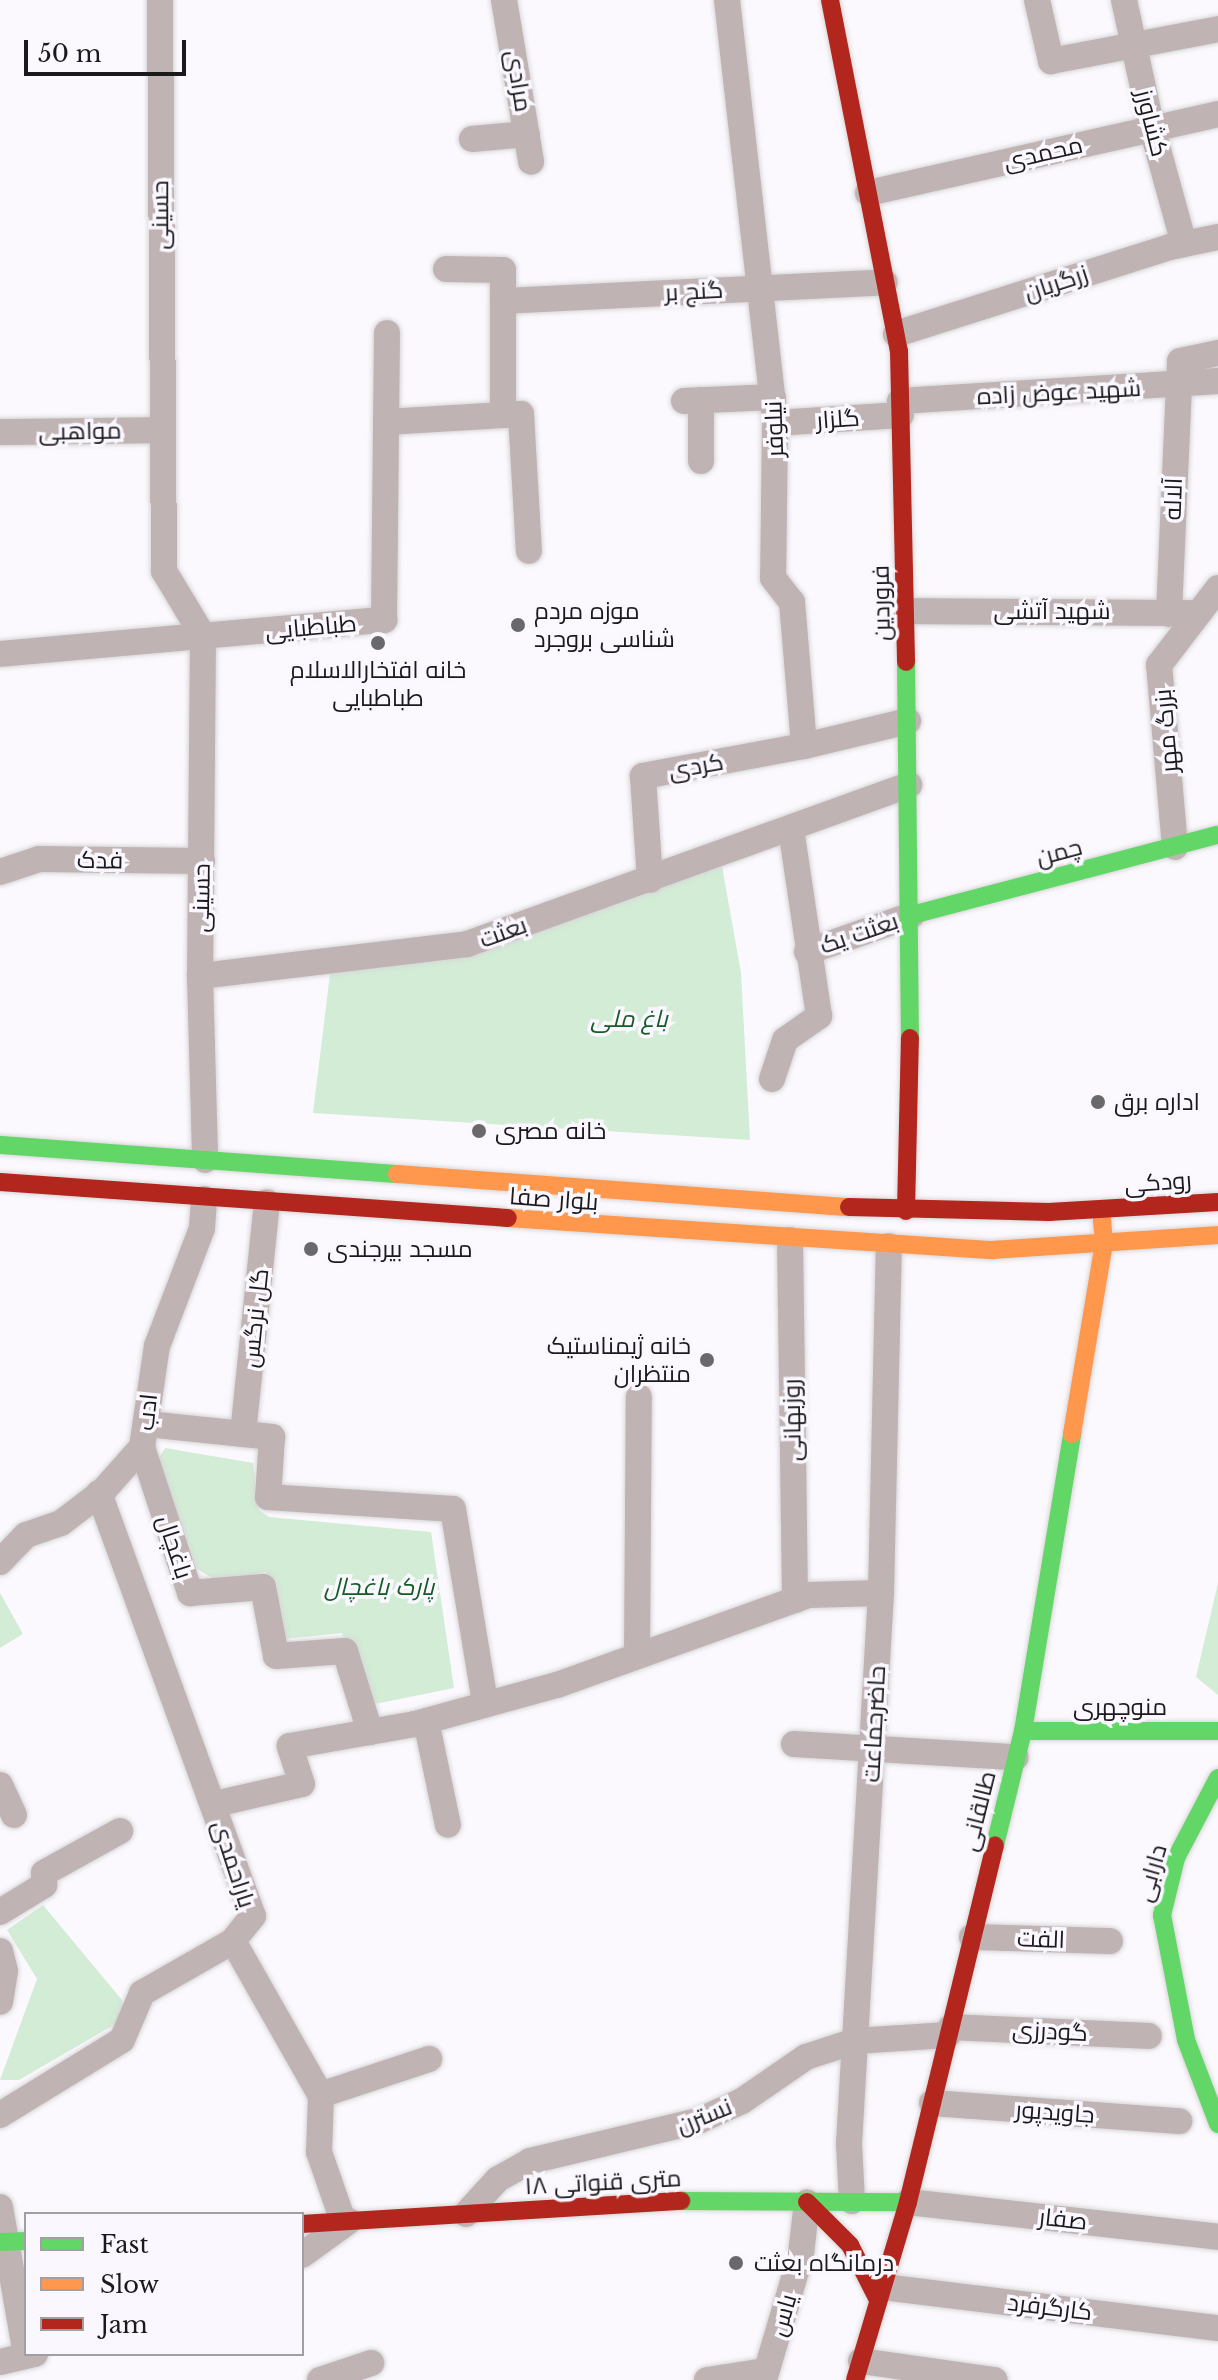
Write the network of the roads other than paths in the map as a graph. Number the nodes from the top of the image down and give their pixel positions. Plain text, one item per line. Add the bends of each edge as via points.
1 (160, 0) edge
2 (504, 0) edge
3 (727, 0) edge
4 (830, 0) edge
5 (1037, 0) edge
6 (1124, 0) edge
7 (1218, 29) edge
8 (1134, 46) junction
9 (1218, 114) edge
10 (1152, 128) junction
11 (527, 134) junction
12 (472, 139) dead end
13 (531, 162) dead end
14 (868, 193) junction
15 (1218, 237) edge
16 (1184, 244) junction
17 (446, 269) dead end
18 (885, 282) junction
19 (763, 287) junction
20 (503, 301) junction
21 (387, 333) dead end
22 (896, 334) junction
23 (1218, 353) edge
24 (1218, 381) edge
25 (1177, 385) junction
26 (773, 397) junction
27 (901, 408) junction
28 (503, 415) junction
29 (386, 422) junction
30 (775, 423) junction
31 (159, 430) junction
32 (0, 432) edge
33 (701, 461) dead end
34 (529, 551) dead end
35 (1218, 588) edge
36 (906, 611) junction
37 (1198, 613) junction
38 (1169, 614) junction
39 (203, 636) junction
40 (0, 654) edge
41 (908, 721) junction
42 (804, 746) junction
43 (909, 785) junction
44 (791, 828) junction
45 (1218, 835) edge
46 (1175, 847) junction
47 (202, 861) junction
48 (0, 872) edge
49 (650, 880) junction
50 (912, 915) junction
51 (807, 952) junction
52 (200, 976) junction
53 (772, 1079) dead end
54 (0, 1145) edge
55 (78, 1152) junction
56 (205, 1160) junction
57 (0, 1182) edge
58 (76, 1188) junction
59 (579, 1188) junction
60 (204, 1199) junction
61 (267, 1202) junction
62 (1218, 1202) edge
63 (1101, 1210) junction
64 (906, 1211) junction
65 (579, 1225) junction
66 (1218, 1235) edge
67 (790, 1240) junction
68 (1104, 1243) junction
69 (889, 1246) junction
70 (639, 1397) dead end
71 (243, 1434) junction
72 (144, 1436) junction
73 (99, 1493) junction
74 (0, 1562) edge
75 (881, 1593) junction
76 (795, 1600) junction
77 (637, 1656) junction
78 (485, 1703) junction
79 (426, 1721) junction
80 (1023, 1731) junction
81 (1218, 1731) edge
82 (370, 1732) junction
83 (794, 1744) dead end
84 (872, 1746) junction
85 (1016, 1757) junction
86 (1218, 1778) edge
87 (0, 1785) edge
88 (215, 1804) junction
89 (14, 1815) dead end
90 (448, 1825) dead end
91 (120, 1831) dead end
92 (0, 1912) edge
93 (972, 1937) junction
94 (233, 1941) junction
95 (1110, 1941) dead end
96 (0, 1951) edge
97 (0, 2002) edge
98 (950, 2031) junction
99 (1149, 2036) dead end
100 (855, 2041) junction
101 (429, 2059) dead end
102 (320, 2095) junction
103 (932, 2103) junction
104 (0, 2115) edge
105 (1179, 2121) dead end
106 (1218, 2124) edge
107 (852, 2201) junction
108 (807, 2202) junction
109 (908, 2202) junction
110 (0, 2207) edge
111 (466, 2214) junction
112 (346, 2221) junction
113 (304, 2224) edge
114 (1218, 2237) edge
115 (10, 2242) edge
116 (304, 2253) edge
117 (880, 2294) junction
118 (1218, 2328) edge
119 (24, 2329) edge
120 (29, 2360) edge
121 (0, 2362) edge
122 (371, 2363) dead end
123 (858, 2370) edge
124 (765, 2376) edge
125 (320, 2380) edge
126 (707, 2380) edge
127 (995, 2380) edge

1 - 31 street, حسینی
2 - 11 street, مرادی
3 - 19 street, نیلوفر
4 - 14 street, فروردین
5 - 8 street via 1051,61
6 - 8 street, کشاورز
7 - 8 street
8 - 10 street, کشاورز
9 - 10 street, محمدی
10 - 14 street, محمدی
10 - 16 street, کشاورز
11 - 12 street
11 - 13 street, مرادی
14 - 18 street, فروردین
15 - 16 street, زرگریان
16 - 22 street, زرگریان
17 - 20 street via 503,270
18 - 19 street, گنج بر
18 - 22 street, فروردین
19 - 20 street, گنج بر
19 - 26 street, نیلوفر
20 - 28 street
21 - 29 street, طباطبایی
22 - 27 street, فروردین
23 - 25 street via 1180,361
24 - 25 street, شهید عوض زاده
25 - 27 street, شهید عوض زاده
25 - 38 street, آلاله
26 - 30 street, نیلوفر
26 - 33 street via 692,400
27 - 30 street, گلزار
27 - 36 street, فروردین
28 - 29 street
28 - 34 street via 521,414
29 - 39 street, طباطبایی via 384,620
30 - 42 street, نیلوفر via 773,578 792,602
31 - 32 street, مواهبی
31 - 39 street, حسینی via 164,571
35 - 37 street, بزرگ مهر
36 - 38 street, شهید آتشی
36 - 41 street, فروردین
37 - 38 street, شهید آتشی
37 - 46 street, بزرگ مهر via 1159,665
39 - 40 street, طباطبایی
39 - 47 street, حسینی
41 - 42 street
41 - 43 street, فروردین
42 - 49 street, کردی via 643,776
43 - 44 street, بعثت
43 - 50 street, فروردین
44 - 49 street, بعثت
44 - 51 street
45 - 46 street, چمن
46 - 50 street, چمن
47 - 48 street, فدک via 39,859
47 - 52 street, حسینی
49 - 52 street, بعثت via 467,944
50 - 51 street, بعثت یک
50 - 64 street, فروردین
51 - 53 street via 819,1016 785,1040
52 - 56 street, حسینی
54 - 55 street, بلوار صفا
55 - 56 street, بلوار صفا
55 - 58 street
56 - 59 street, بلوار صفا
56 - 60 street
57 - 58 street, بلوار صفا
58 - 60 street, بلوار صفا
59 - 64 street, بلوار صفا
59 - 65 street
60 - 61 street, بلوار صفا
60 - 72 street, ادب via 202,1228 157,1346
61 - 65 street, بلوار صفا
61 - 71 street, گل نرگس
62 - 63 street, رودکی
63 - 64 street, بلوار صفا
63 - 68 street, طالقانی
65 - 67 street, بلوار صفا
66 - 68 street
67 - 69 street, بلوار صفا
67 - 76 street, روزبهانی
68 - 69 street, بلوار صفا via 993,1250
68 - 80 street, طالقانی
69 - 75 street, حاضرجماعت
70 - 77 street
71 - 72 street
71 - 78 street via 272,1437 268,1497 453,1509
72 - 73 street, ادب
72 - 82 street, باغچال via 190,1593 263,1587 276,1656 345,1651
73 - 74 street, ادب via 61,1523 26,1535
73 - 88 street, یاراحمدی
75 - 76 street
75 - 84 street, حاضرجماعت
76 - 77 street
77 - 78 street
78 - 79 street
79 - 82 street
79 - 90 street
80 - 81 street, منوچهری
80 - 85 street, طالقانی
82 - 88 street via 290,1746 302,1784
83 - 84 street
84 - 85 street
84 - 100 street, حاضرجماعت
85 - 93 street, طالقانی
86 - 106 street, دارابی via 1176,1858 1162,1915 1186,2040
87 - 89 street
88 - 94 street, یاراحمدی via 253,1916
91 - 92 street via 44,1873 44,1885
93 - 95 street, الفت
93 - 98 street, طالقانی
94 - 102 street, یاراحمدی
94 - 104 street via 142,1993 122,2040
96 - 97 street via 5,1971
98 - 99 street, گودرزی
98 - 100 street, نسترن
98 - 103 street, طالقانی
100 - 107 street, حاضرجماعت
100 - 111 street, نسترن via 806,2057 742,2101 698,2121 530,2161 498,2179
101 - 102 street
102 - 112 street via 319,2152
103 - 105 street, جاویدپور
103 - 109 street, طالقانی
107 - 108 street, ۱۸ متری قنواتی
107 - 109 street, ۱۸ متری قنواتی
108 - 111 street, ۱۸ متری قنواتی via 674,2201
108 - 117 street via 850,2245
108 - 124 street, یاس via 801,2254
109 - 114 street, صفار
109 - 117 street, طالقانی
110 - 115 street
111 - 112 street, ۱۸ متری قنواتی
112 - 113 street, ۱۸ متری قنواتی
112 - 116 street
115 - 119 street
117 - 118 street, کارگرفرد
117 - 123 street, طالقانی
120 - 121 street
122 - 125 street
123 - 127 street
124 - 126 street

